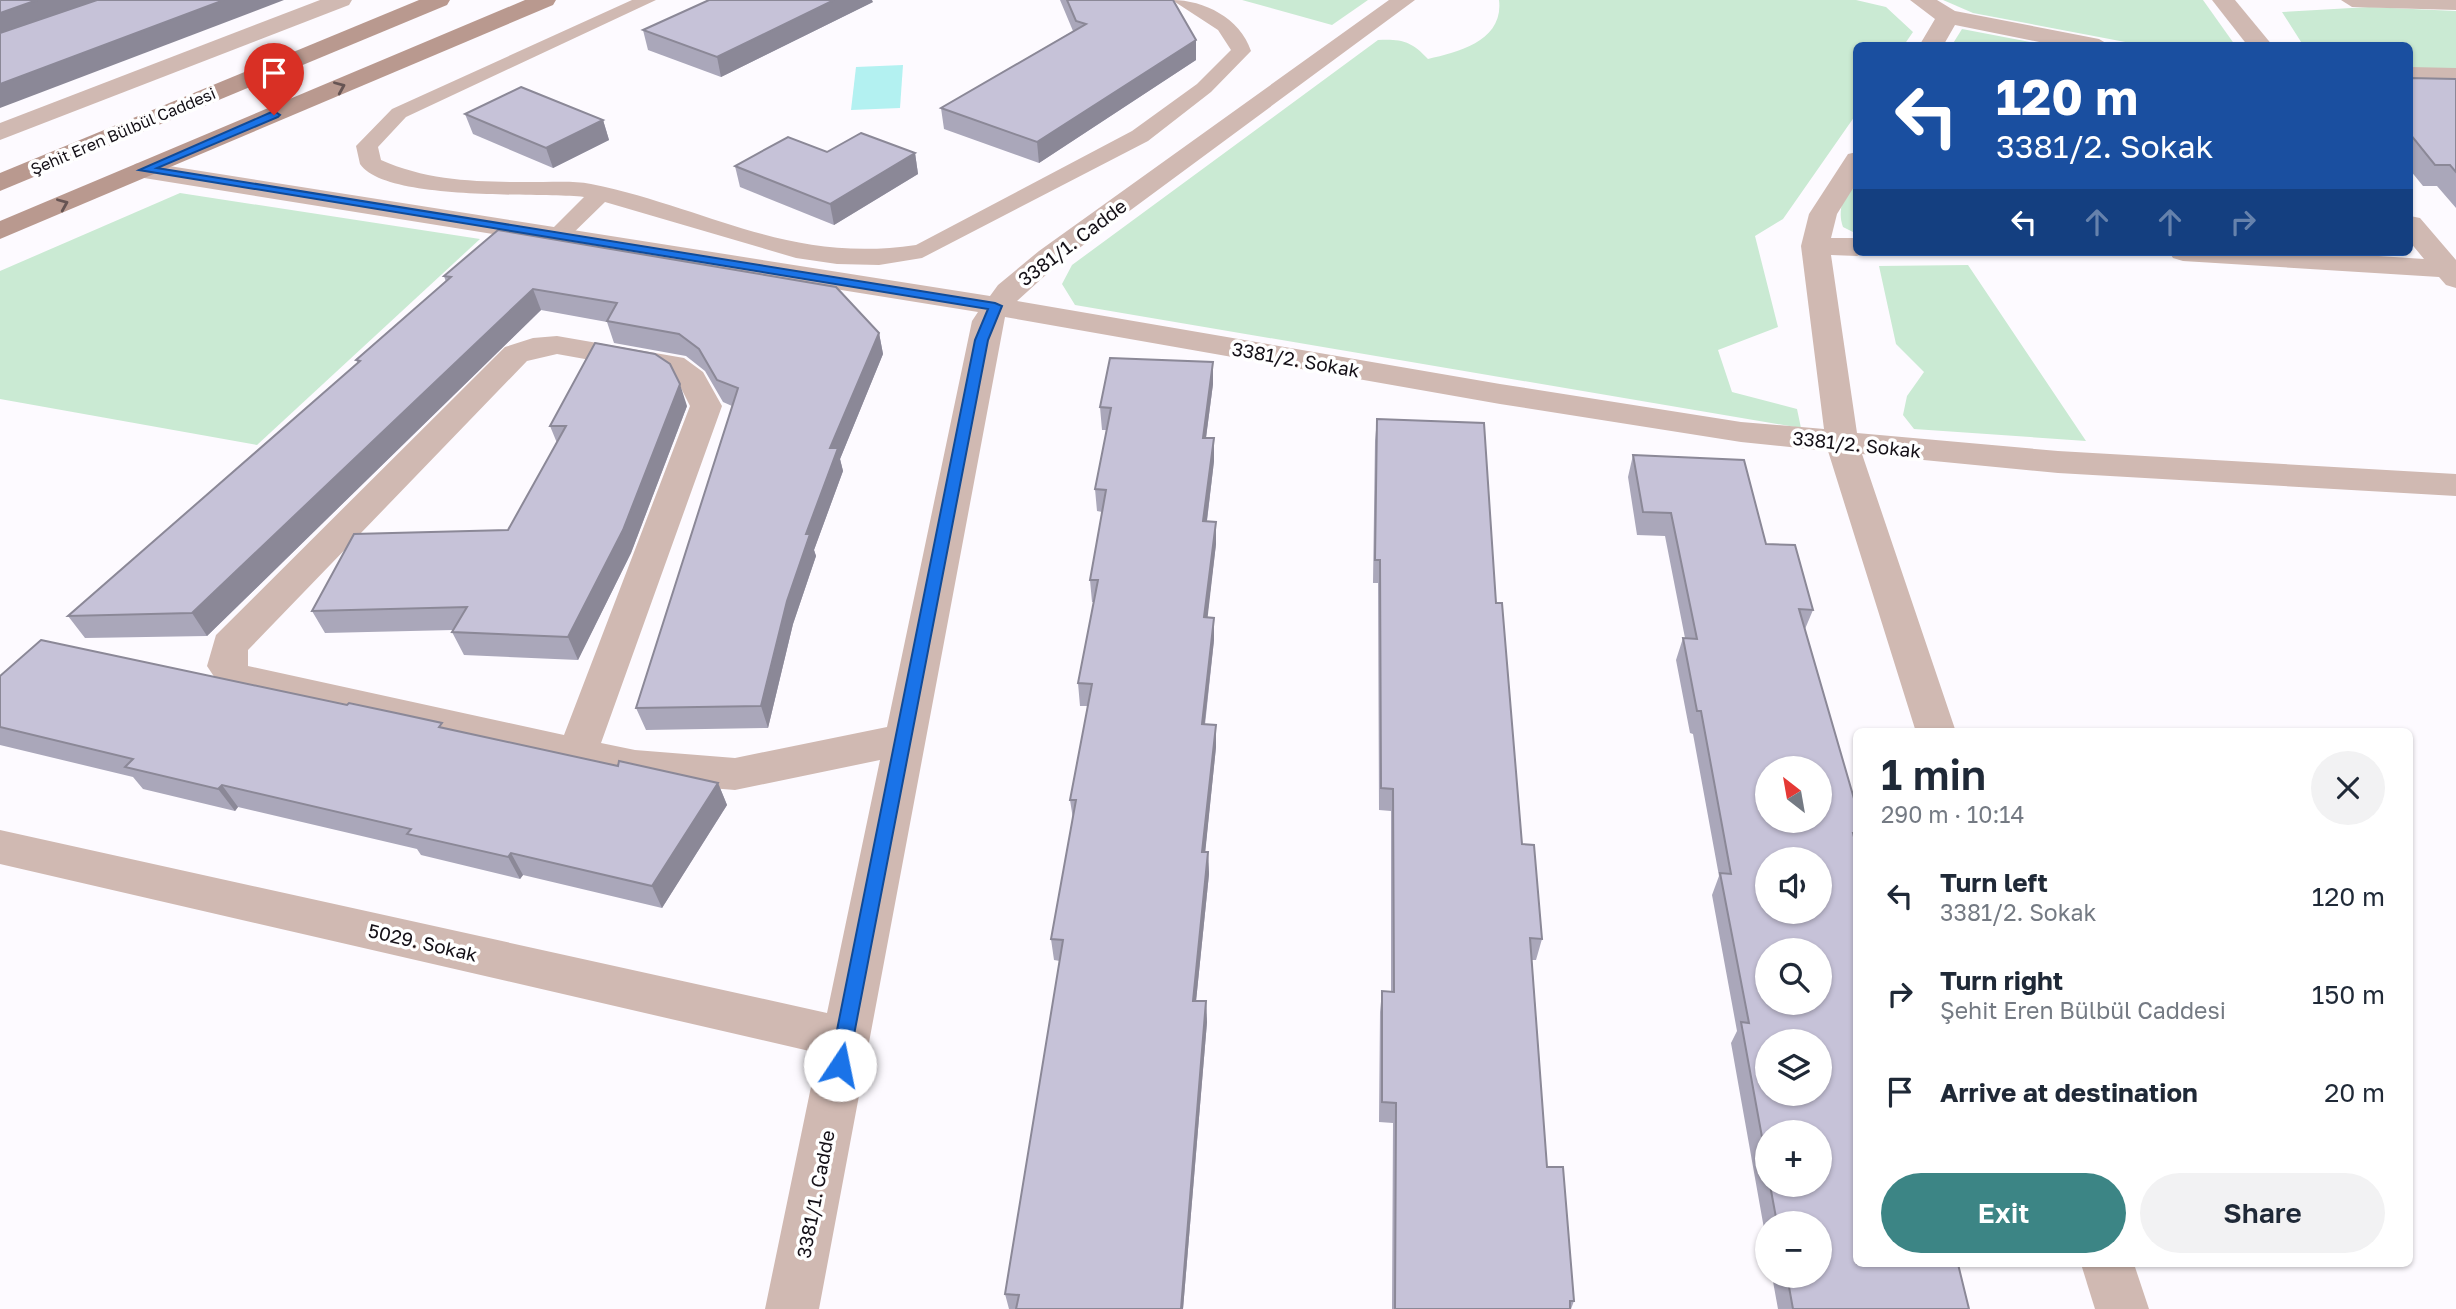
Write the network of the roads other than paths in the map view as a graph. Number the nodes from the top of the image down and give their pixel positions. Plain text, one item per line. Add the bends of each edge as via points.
1 (341, 0) edge
2 (439, 0) edge
3 (545, 0) edge
4 (647, 0) edge
5 (1181, 0) edge
6 (1404, 0) edge
7 (1921, 0) edge
8 (2223, 0) edge
9 (2352, 0) edge
10 (2456, 3) edge
11 (1948, 18) junction
12 (1933, 42) edge
13 (2077, 42) edge
14 (2258, 42) edge
15 (2413, 74) edge
16 (2456, 75) edge
17 (169, 112) junction
18 (0, 132) edge
19 (225, 135) junction
20 (1853, 166) edge
21 (144, 170) junction
22 (0, 183) edge
23 (600, 194) junction
24 (2413, 228) edge
25 (0, 231) edge
26 (556, 237) junction
27 (1815, 246) junction
28 (1853, 247) edge
29 (2232, 256) edge
30 (2452, 274) edge
31 (995, 306) junction
32 (1842, 443) junction
33 (2456, 485) edge
34 (1935, 728) edge
35 (903, 739) junction
36 (577, 753) junction
37 (0, 847) edge
38 (845, 1038) junction
39 (2109, 1267) edge
40 (792, 1309) edge
41 (2122, 1309) edge

1 - 18 street
2 - 17 main road, Şehit Eren Bülbül Caddesi
19 -> 3 main road
4 - 23 lane via 399,113 367,146 371,164 424,184
5 - 23 lane via 1215,17 1239,38 1241,51 1204,88 1140,136 922,251 888,259 849,259 754,243
6 - 31 street, 3381/1. Cadde via 1049,257
7 - 11 street
8 - 14 street
9 - 10 street
11 - 12 street
11 - 13 street
15 - 16 street
17 - 19 main road
17 - 22 main road, Şehit Eren Bülbül Caddesi
19 - 21 main road
20 - 27 street via 1823,214
25 -> 21 main road
21 - 26 street, 3381/2. Sokak
23 - 26 lane
24 - 30 street
26 - 31 street, 3381/2. Sokak
27 - 28 street
27 - 32 street
29 - 30 street
31 - 32 street, 3381/2. Sokak via 1500,394
31 - 35 street, 3381/1. Cadde via 982,340
32 - 33 street, 3381/2. Sokak via 2058,462
32 - 34 street
35 - 36 street via 734,774 635,766
35 - 38 street, 3381/1. Cadde
36 - 36 street via 235,677 226,666 230,645 516,354 557,345 673,365 692,379 706,406
37 - 38 street, 5029. Sokak
38 - 40 street, 3381/1. Cadde
39 - 41 street

